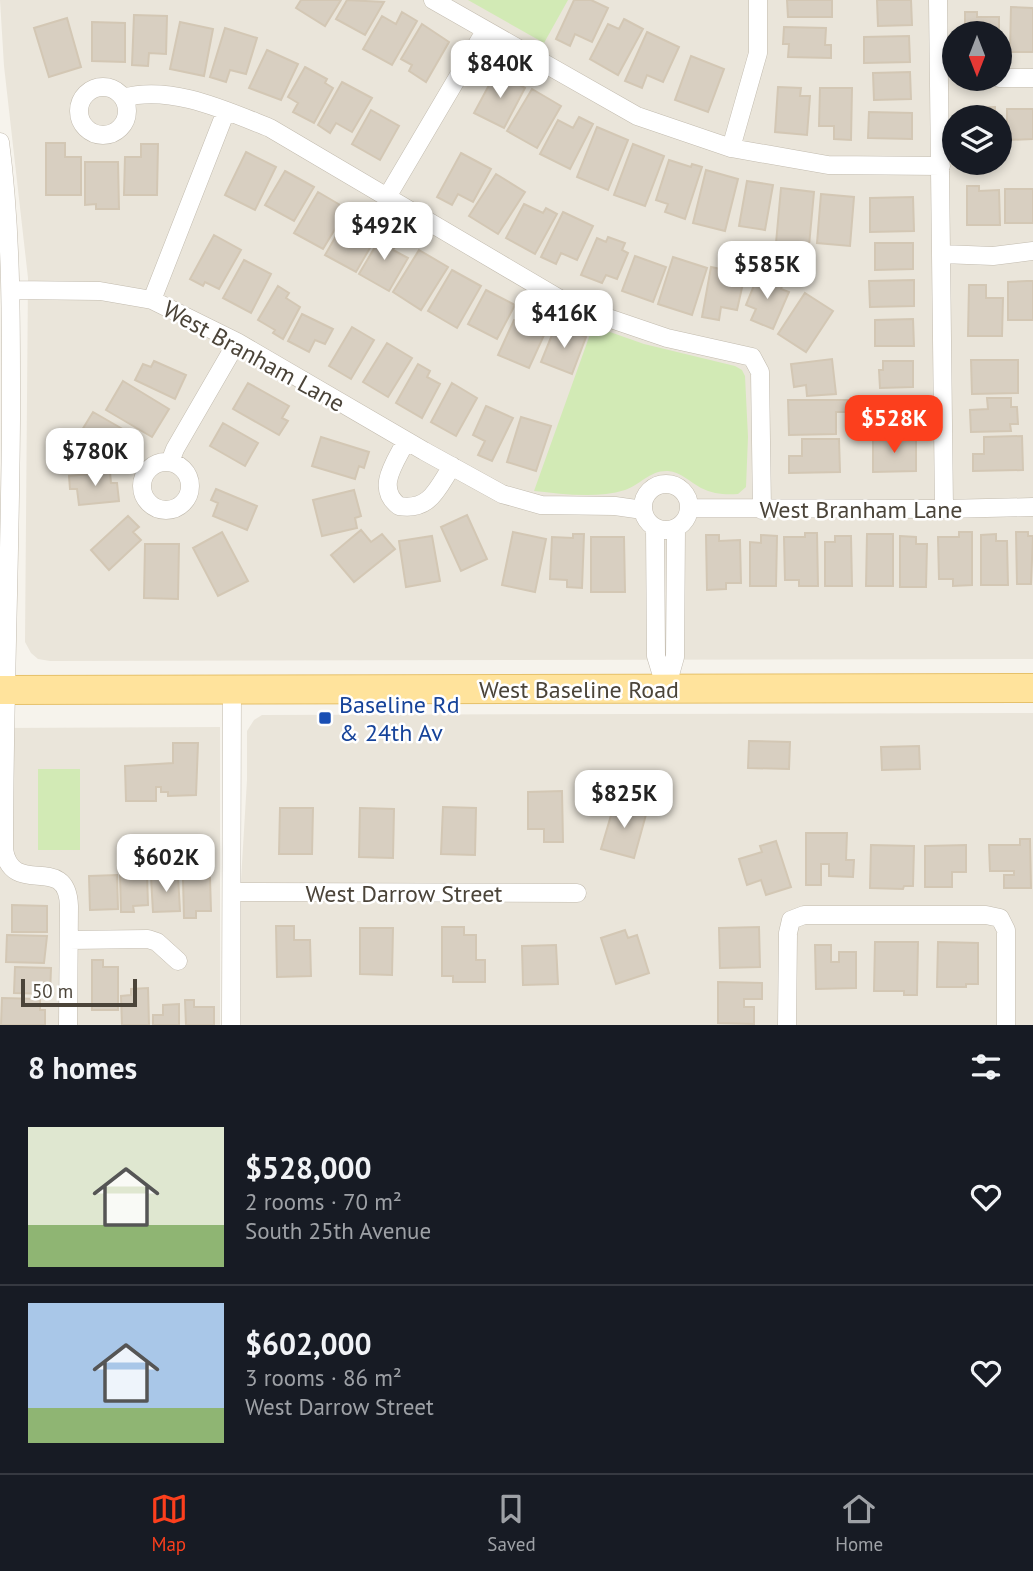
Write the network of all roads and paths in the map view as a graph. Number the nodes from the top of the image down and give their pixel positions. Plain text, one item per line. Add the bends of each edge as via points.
1 (433, 0) edge
2 (758, 0) edge
3 (938, 0) edge
4 (485, 31) junction
5 (942, 39) edge
6 (1012, 78) edge
7 (1033, 78) edge
8 (945, 91) edge
9 (123, 98) dead end
10 (226, 111) junction
11 (0, 142) edge
12 (731, 148) junction
13 (940, 166) junction
14 (387, 197) junction
15 (1033, 251) edge
16 (942, 254) junction
17 (12, 290) junction
18 (152, 300) junction
19 (237, 342) junction
20 (406, 441) junction
21 (170, 462) dead end
22 (452, 466) junction
23 (1033, 507) edge
24 (689, 508) junction
25 (944, 509) junction
26 (643, 510) junction
27 (762, 510) junction
28 (655, 527) junction
29 (676, 528) junction
30 (232, 688) junction
31 (1033, 688) edge
32 (666, 689) junction
33 (2, 690) edge
34 (232, 892) junction
35 (576, 893) dead end
36 (69, 940) junction
37 (178, 961) dead end
38 (68, 1025) edge
39 (231, 1025) edge
40 (787, 1025) edge
41 (1006, 1025) edge

1 - 4 street
2 - 12 street via 758,53
3 - 5 street
4 - 12 street via 637,116
4 - 14 street
6 - 7 street
8 - 13 street
9 - 10 street via 155,94
10 - 14 street via 270,128
10 - 18 street
11 - 17 street
12 - 13 street via 828,165
13 - 16 street
14 - 27 street via 570,305 667,338 752,357 760,372
15 - 16 street via 993,256
16 - 25 street
17 - 18 street, West Branham Lane via 100,291
17 - 33 street via 10,534
18 - 19 street, West Branham Lane
19 - 20 street, West Branham Lane
19 - 21 street
20 - 22 street, West Branham Lane
20 - 22 street via 386,483 387,493 399,506 417,508 426,503
22 - 26 street, West Branham Lane via 502,494 541,505
23 - 25 street, West Branham Lane
24 - 26 street via 680,488 665,483 646,494
24 - 27 street, West Branham Lane
24 - 29 street
25 - 27 street, West Branham Lane
26 - 28 street
28 - 29 street
28 - 32 street via 656,656
29 - 32 street via 675,657
30 - 32 main road, West Baseline Road
30 - 33 main road, West Baseline Road
30 - 34 street
31 - 32 main road, West Baseline Road
33 - 36 street via 5,856 17,871 62,881 69,896
34 - 35 street, West Darrow Street
34 - 39 street
36 - 37 street via 148,939
36 - 38 street
40 - 41 street via 788,933 791,920 804,915 1000,918 1006,930

